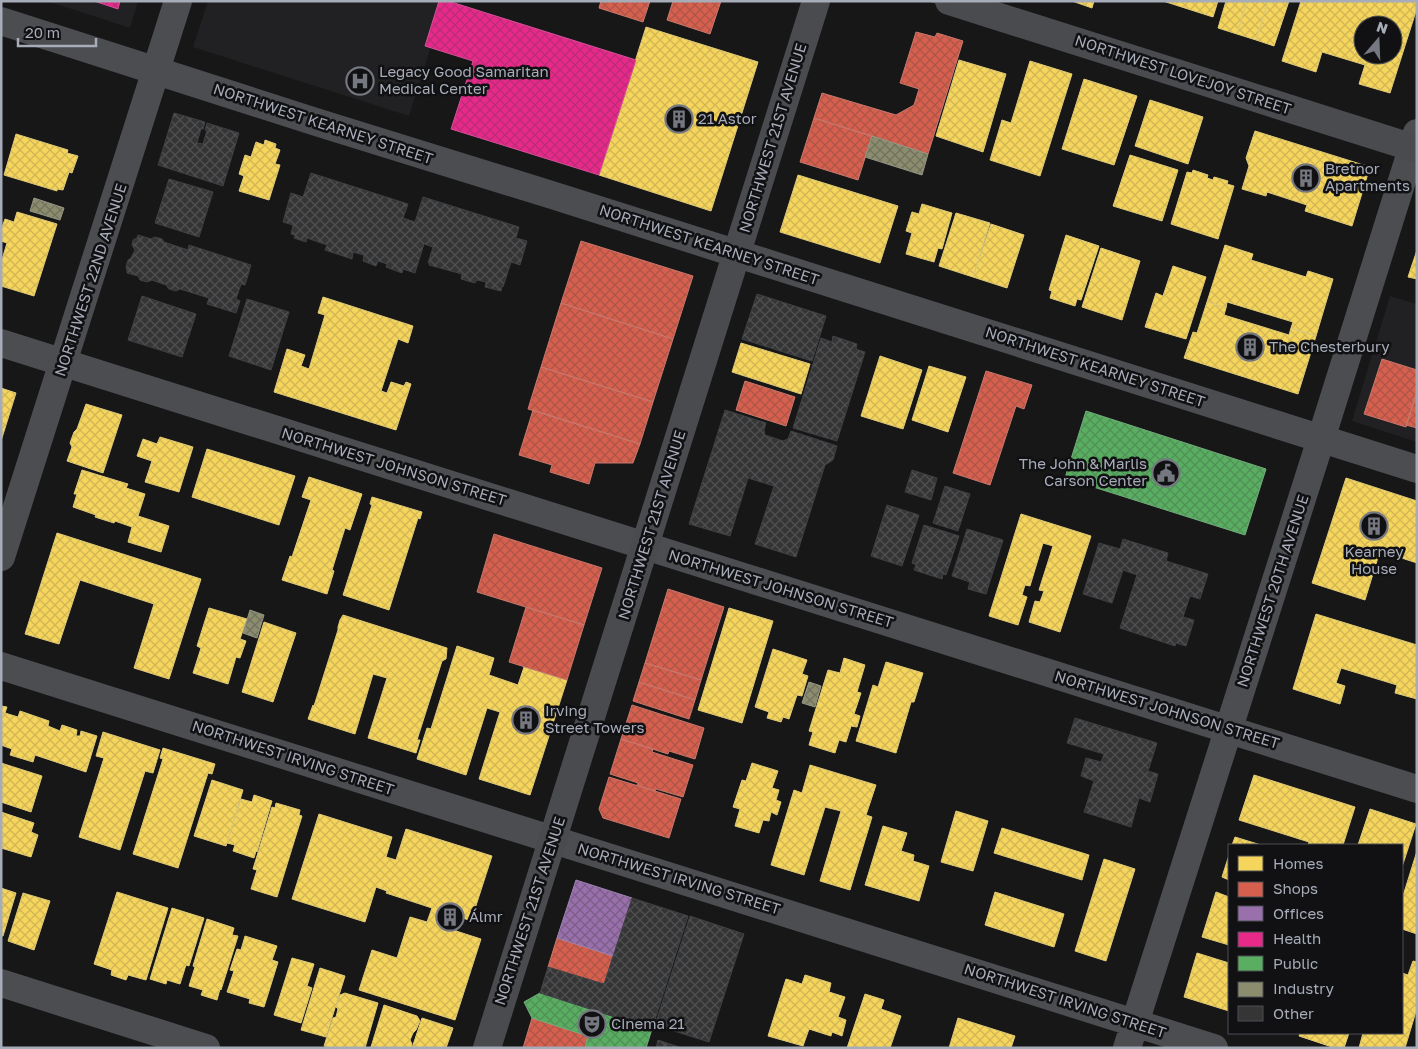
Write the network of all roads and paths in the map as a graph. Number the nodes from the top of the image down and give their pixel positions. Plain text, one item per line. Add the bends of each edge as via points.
1 (178, 1) edge
2 (816, 1) edge
3 (949, 1) edge
4 (1, 21) edge
5 (157, 70) junction
6 (1415, 143) edge
7 (737, 254) junction
8 (1, 343) edge
9 (64, 363) junction
10 (1321, 439) junction
11 (1417, 469) edge
12 (645, 546) junction
13 (1, 558) edge
14 (1, 666) edge
15 (1228, 730) junction
16 (1417, 789) edge
17 (553, 840) junction
18 (1, 983) edge
19 (1131, 1035) edge
20 (206, 1048) edge
21 (487, 1048) edge
22 (1214, 1048) edge

1 - 5 street, NORTHWEST 22ND AVENUE
2 - 7 street, NORTHWEST 21ST AVENUE
3 - 6 street, NORTHWEST LOVEJOY STREET
4 - 5 street, NORTHWEST KEARNEY STREET
5 - 7 street, NORTHWEST KEARNEY STREET
5 - 9 street, NORTHWEST 22ND AVENUE
6 - 10 street, NORTHWEST 20TH AVENUE
7 - 10 street, NORTHWEST KEARNEY STREET
7 - 12 street, NORTHWEST 21ST AVENUE
8 - 9 street, NORTHWEST JOHNSON STREET
9 - 12 street, NORTHWEST JOHNSON STREET
9 - 13 street, NORTHWEST 22ND AVENUE
10 - 11 street, NORTHWEST KEARNEY STREET
10 - 15 street, NORTHWEST 20TH AVENUE
12 - 15 street, NORTHWEST JOHNSON STREET
12 - 17 street, NORTHWEST 21ST AVENUE
14 - 17 street, NORTHWEST IRVING STREET
15 - 16 street, NORTHWEST JOHNSON STREET
15 - 19 street, NORTHWEST 20TH AVENUE
17 - 19 street, NORTHWEST IRVING STREET
17 - 21 street, NORTHWEST 21ST AVENUE
18 - 20 street
19 - 22 street, NORTHWEST IRVING STREET

